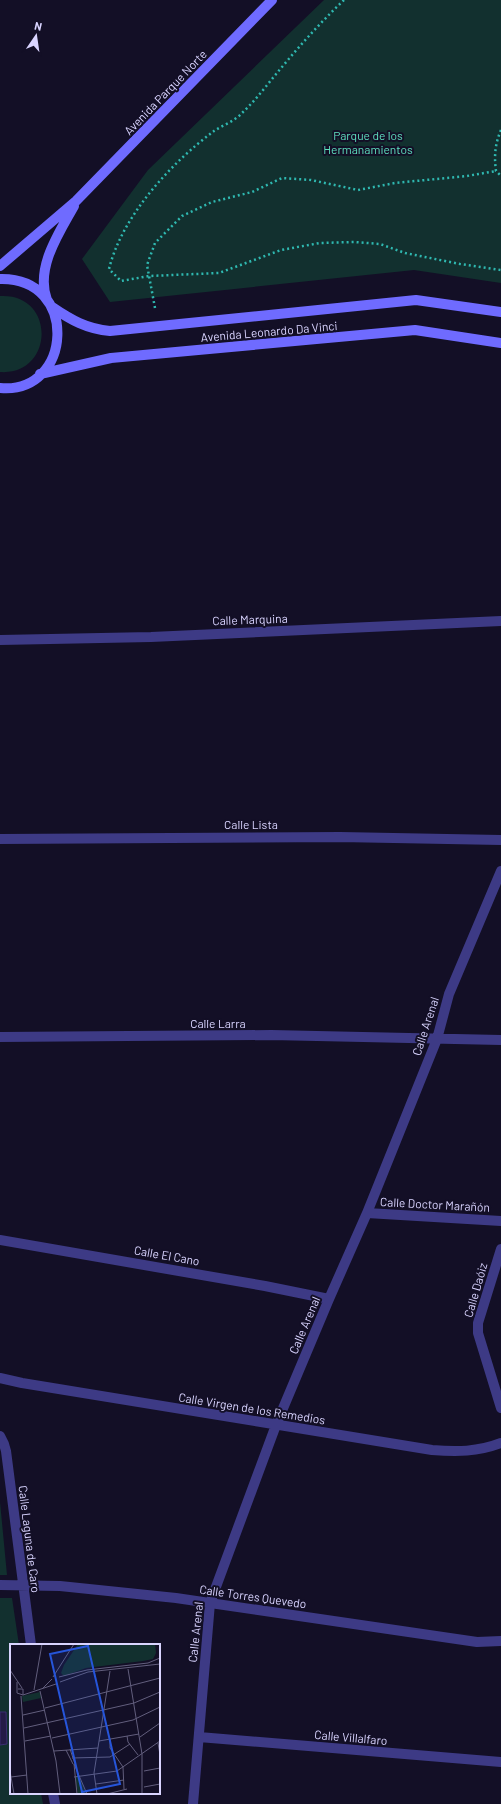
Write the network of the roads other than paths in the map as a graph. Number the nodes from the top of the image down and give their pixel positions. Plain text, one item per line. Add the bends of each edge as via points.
1 (272, 0) edge
2 (76, 201) junction
3 (0, 266) edge
4 (0, 279) edge
5 (49, 304) junction
6 (501, 312) edge
7 (501, 343) edge
8 (40, 374) junction
9 (0, 388) edge
10 (501, 621) edge
11 (0, 640) edge
12 (0, 838) edge
13 (501, 840) edge
14 (501, 871) edge
15 (0, 1037) edge
16 (437, 1039) junction
17 (501, 1040) edge
18 (367, 1213) junction
19 (501, 1221) edge
20 (0, 1240) edge
21 (501, 1249) edge
22 (329, 1299) junction
23 (0, 1378) edge
24 (501, 1408) edge
25 (276, 1425) junction
26 (0, 1434) edge
27 (501, 1443) edge
28 (0, 1585) edge
29 (22, 1585) junction
30 (210, 1603) junction
31 (501, 1641) edge
32 (31, 1644) edge
33 (199, 1737) junction
34 (501, 1762) edge
35 (53, 1794) edge
36 (55, 1804) edge
37 (193, 1804) edge

1 - 2 street, Avenida Parque Norte
2 - 3 street, Avenida Parque Norte
2 - 5 street, Avenida Parque Norte via 48,257 44,288
4 - 5 street, Avenida Leonardo Da Vinci via 24,283 34,288
5 - 6 street, Avenida Leonardo Da Vinci via 72,321 93,329 116,331 416,300
5 - 8 street, Avenida Parque Norte via 58,326 57,346 49,364
7 - 8 street, Avenida Leonardo Da Vinci via 415,330 111,358
8 - 9 street via 19,386
10 - 11 street, Calle Marquina via 151,637
12 - 13 street, Calle Lista via 332,837
14 - 16 street, Calle Arenal via 449,994
15 - 16 street, Calle Larra via 270,1036
16 - 17 street, Calle Larra
16 - 18 street, Calle Arenal
18 - 19 street, Calle Doctor Marañón
18 - 22 street, Calle Arenal
20 - 22 street, Calle El Cano
21 - 24 street, Calle Daóiz via 478,1323 478,1333
22 - 25 street, Calle Arenal
23 - 25 street, Calle Virgen de los Remedios
25 - 27 street, Calle Virgen de los Remedios via 453,1452 480,1449
25 - 30 street, Calle Arenal
26 - 29 street, Calle Laguna de Caro via 6,1451
28 - 29 street, Calle Torres Quevedo
29 - 30 street, Calle Torres Quevedo via 68,1587
29 - 32 street, Calle Laguna de Caro
30 - 31 street, Calle Torres Quevedo via 477,1642
30 - 33 street, Calle Arenal
33 - 34 street, Calle Villalfaro
33 - 37 street, Calle Arenal
35 - 36 street

